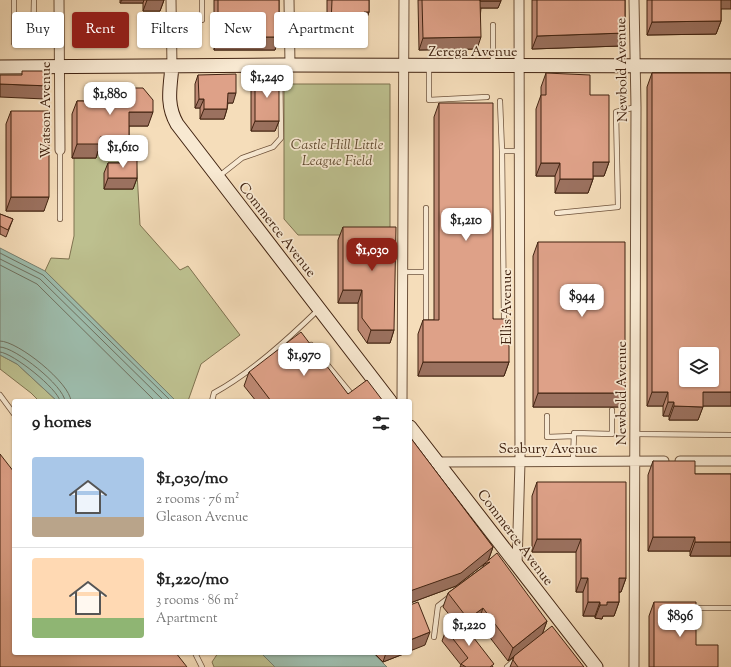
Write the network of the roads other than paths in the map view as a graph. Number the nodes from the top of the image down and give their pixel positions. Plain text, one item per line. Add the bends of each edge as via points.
1 (14, 0) edge
2 (34, 0) edge
3 (59, 0) edge
4 (171, 0) edge
5 (202, 0) edge
6 (289, 0) edge
7 (404, 0) edge
8 (519, 0) edge
9 (634, 0) edge
10 (14, 12) edge
11 (34, 12) edge
12 (202, 12) edge
13 (493, 25) dead end
14 (285, 65) junction
15 (520, 66) junction
16 (635, 66) junction
17 (731, 66) edge
18 (0, 67) edge
19 (59, 67) junction
20 (172, 67) junction
21 (404, 67) junction
22 (429, 67) junction
23 (493, 67) junction
24 (487, 97) dead end
25 (500, 102) dead end
26 (636, 107) junction
27 (60, 150) joint
28 (502, 151) junction
29 (520, 151) junction
30 (218, 177) junction
31 (426, 208) dead end
32 (557, 213) dead end
33 (60, 219) dead end
34 (402, 272) junction
35 (426, 272) junction
36 (319, 309) junction
37 (504, 319) edge
38 (298, 330) junction
39 (426, 330) edge
40 (303, 336) edge
41 (308, 342) edge
42 (0, 394) edge
43 (352, 395) edge
44 (212, 399) edge
45 (388, 399) edge
46 (402, 399) edge
47 (12, 410) edge
48 (612, 410) dead end
49 (547, 416) dead end
50 (412, 430) edge
51 (635, 434) junction
52 (731, 435) edge
53 (574, 436) junction
54 (573, 461) junction
55 (634, 461) junction
56 (731, 461) edge
57 (438, 462) junction
58 (520, 462) junction
59 (517, 565) junction
60 (456, 593) edge
61 (688, 608) edge
62 (731, 608) edge
63 (434, 637) dead end
64 (196, 655) edge
65 (519, 657) edge
66 (203, 667) edge
67 (507, 667) edge
68 (596, 667) edge
69 (634, 667) edge

1 - 10 lane
2 - 11 lane
3 - 19 street, Watson Avenue
4 - 20 street
5 - 12 lane
6 - 14 street
7 - 21 street
8 - 15 street, Ellis Avenue
9 - 16 street, Newbold Avenue
13 - 23 lane
14 - 20 main road, Zerega Avenue
14 - 21 main road, Zerega Avenue
14 - 30 lane via 281,138 273,146 242,158
15 - 16 main road, Zerega Avenue
15 - 23 main road, Zerega Avenue
15 - 29 street, Ellis Avenue
16 - 17 main road, Zerega Avenue
16 - 26 street, Newbold Avenue
18 - 19 main road, Zerega Avenue
19 - 20 main road, Zerega Avenue
19 - 27 street, Watson Avenue
20 - 30 main road, Commerce Avenue via 169,99 171,113
21 - 22 main road, Zerega Avenue
21 - 34 street
22 - 23 main road, Zerega Avenue
22 - 24 lane via 429,100
25 - 28 lane
26 - 32 lane via 616,112 618,207
26 - 51 street, Newbold Avenue
27 - 33 lane, Watson Avenue
28 - 29 lane
28 - 37 lane
29 - 58 street, Ellis Avenue
30 - 36 main road, Commerce Avenue
31 - 35 lane
34 - 35 lane
34 - 46 street
35 - 39 lane
36 - 38 lane
36 - 45 main road, Commerce Avenue
38 - 40 lane
38 - 44 lane via 229,385 214,393
41 - 43 lane
42 - 47 lane
48 - 53 lane via 612,434 574,433
49 - 53 lane via 547,437
50 - 57 main road, Commerce Avenue
51 - 52 lane
51 - 55 street, Newbold Avenue
53 - 54 lane
54 - 55 street, Seabury Avenue
54 - 58 street, Seabury Avenue
55 - 56 street, Seabury Avenue
55 - 69 street, Newbold Avenue
57 - 58 street, Seabury Avenue
57 - 59 main road, Commerce Avenue via 503,554
58 - 59 street, Ellis Avenue
59 - 68 main road, Commerce Avenue via 559,626
60 - 63 lane via 438,606
61 - 62 lane
64 - 66 lane
65 - 67 lane

